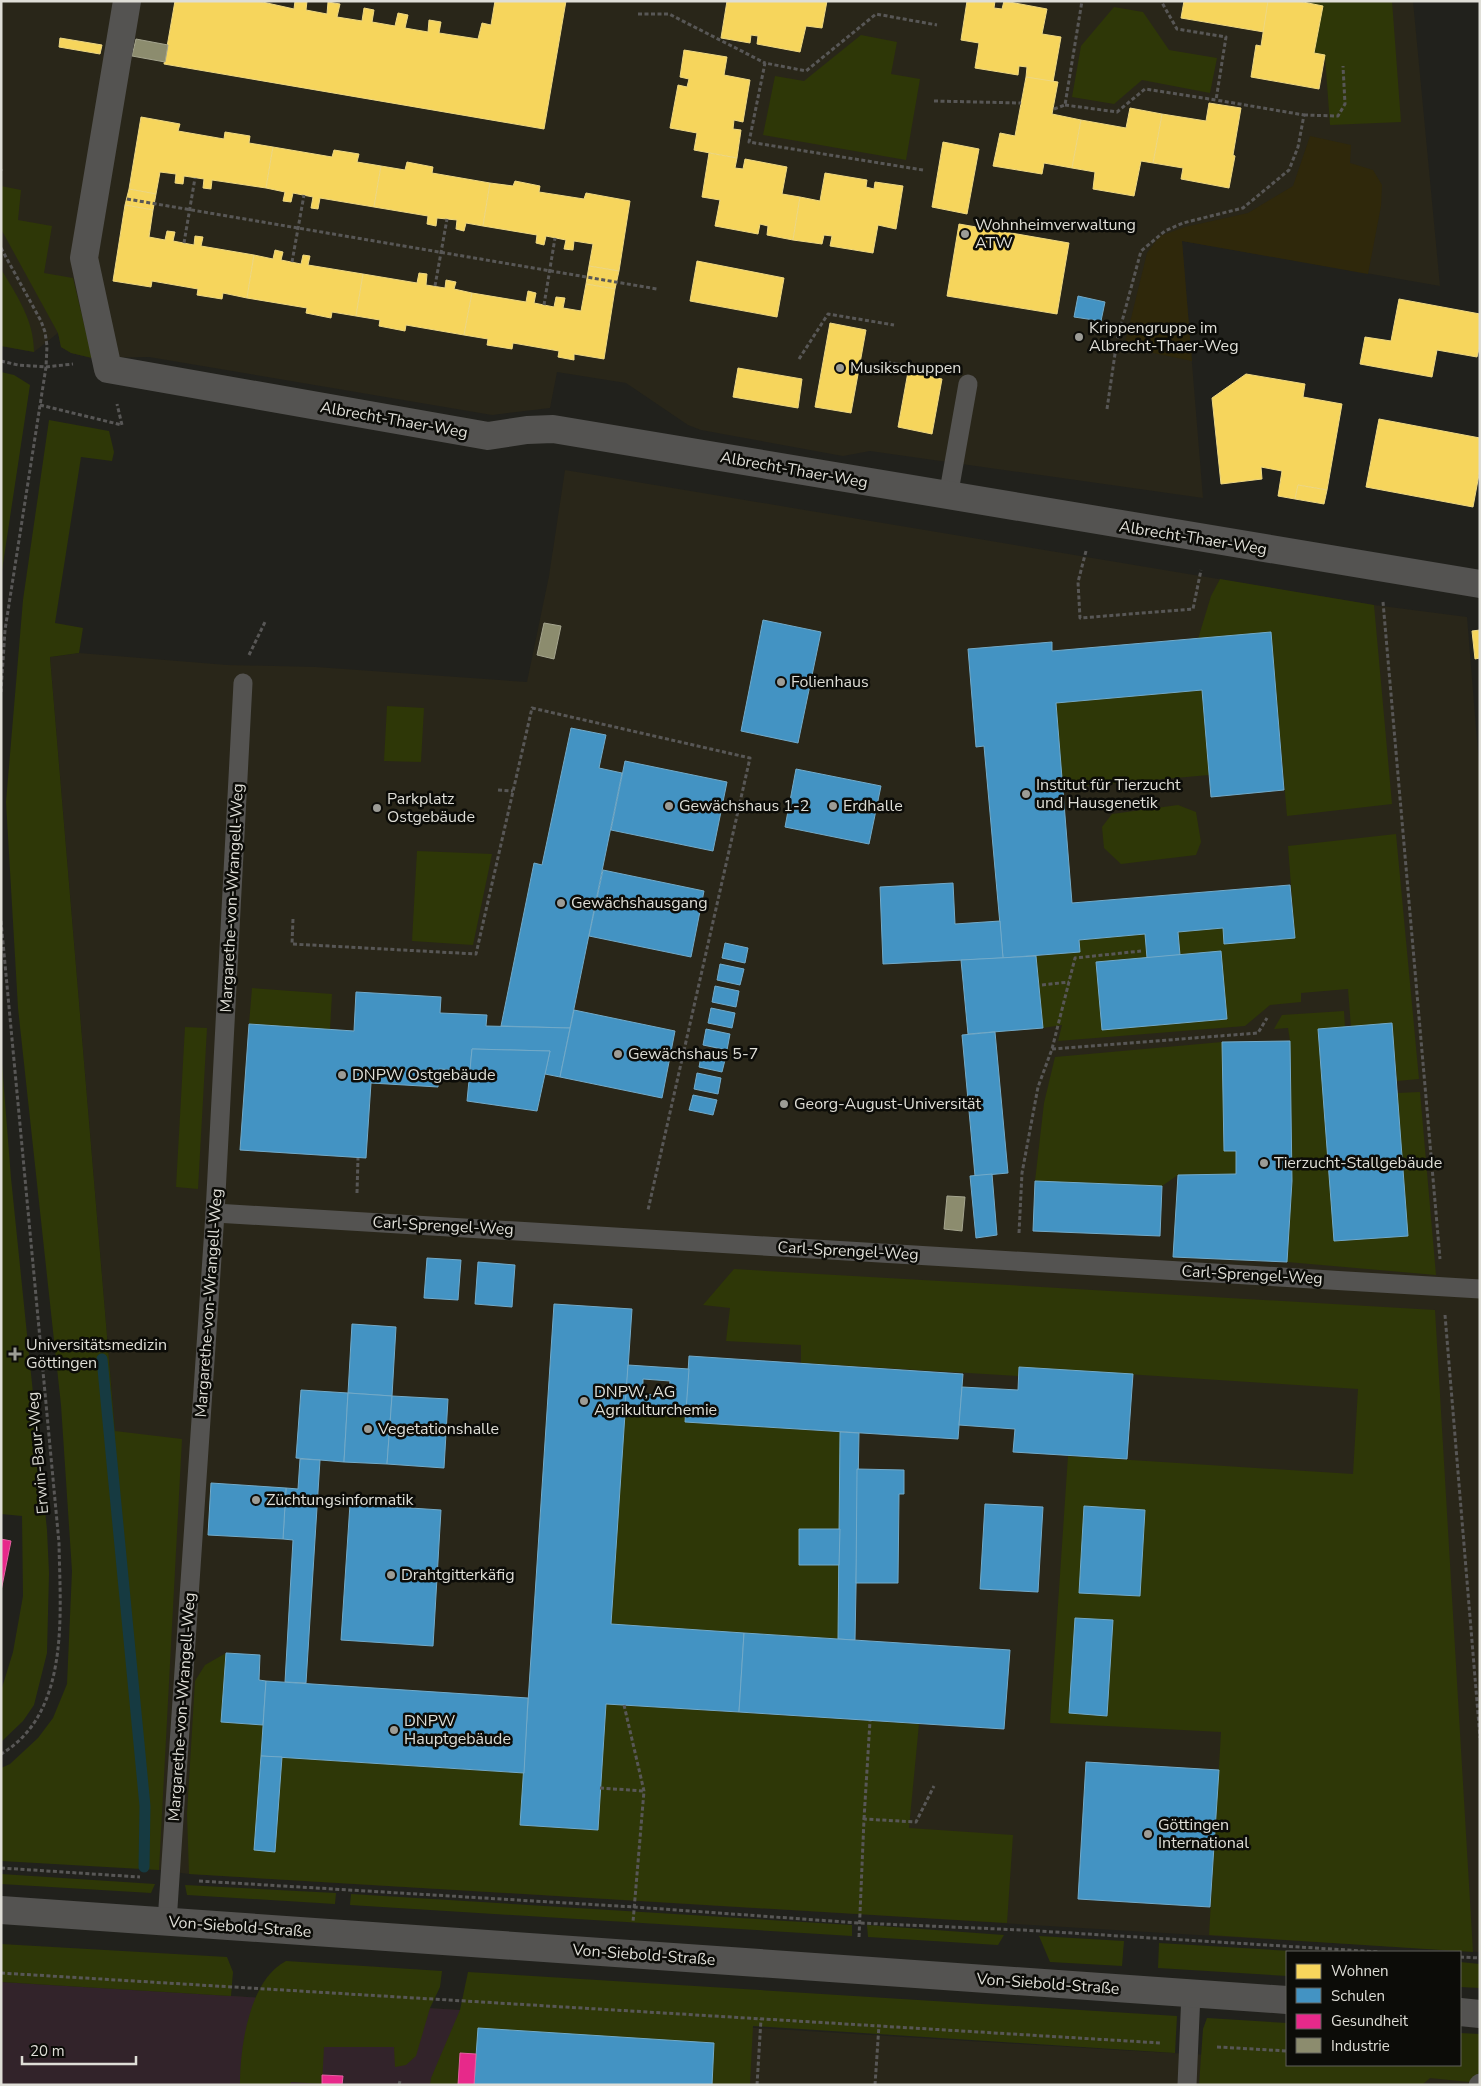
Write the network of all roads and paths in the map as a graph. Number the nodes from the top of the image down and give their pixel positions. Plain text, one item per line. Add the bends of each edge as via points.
1 (127, 1) edge
2 (1082, 1) edge
3 (1161, 1) edge
4 (638, 14) dead end
5 (937, 25) dead end
6 (765, 63) junction
7 (1343, 66) dead end
8 (1216, 100) junction
9 (934, 101) dead end
10 (1020, 103) dead end
11 (1065, 105) junction
12 (1054, 109) dead end
13 (1304, 115) junction
14 (922, 170) dead end
15 (195, 178) dead end
16 (95, 193) junction
17 (304, 195) dead end
18 (190, 210) junction
19 (447, 219) dead end
20 (298, 228) junction
21 (555, 238) dead end
22 (184, 243) dead end
23 (1, 248) edge
24 (441, 253) junction
25 (292, 262) dead end
26 (550, 271) junction
27 (435, 286) dead end
28 (657, 289) dead end
29 (544, 305) dead end
30 (894, 324) dead end
31 (799, 360) dead end
32 (1, 361) edge
33 (887, 362) dead end
34 (46, 367) junction
35 (968, 384) joint
36 (40, 405) junction
37 (1107, 409) dead end
38 (122, 425) dead end
39 (948, 497) junction
40 (1094, 521) junction
41 (1206, 540) junction
42 (1380, 568) junction
43 (1480, 584) edge
44 (266, 620) dead end
45 (248, 658) dead end
46 (243, 683) dead end
47 (1, 692) edge
48 (498, 790) dead end
49 (513, 791) junction
50 (293, 919) dead end
51 (1, 921) edge
52 (1141, 951) dead end
53 (1069, 982) junction
54 (1042, 985) dead end
55 (1267, 1018) dead end
56 (1052, 1049) junction
57 (216, 1213) junction
58 (641, 1238) junction
59 (1018, 1261) junction
60 (1442, 1286) junction
61 (1480, 1289) edge
62 (624, 1705) dead end
63 (870, 1721) dead end
64 (1480, 1738) edge
65 (1, 1754) edge
66 (934, 1786) dead end
67 (600, 1788) dead end
68 (644, 1791) junction
69 (864, 1819) junction
70 (1, 1868) edge
71 (170, 1879) junction
72 (634, 1907) junction
73 (1, 1910) edge
74 (167, 1922) junction
75 (859, 1923) junction
76 (1364, 1951) edge
77 (1461, 1957) edge
78 (1480, 1958) edge
79 (856, 1970) junction
80 (1, 1973) edge
81 (1191, 1993) junction
82 (1286, 2000) edge
83 (1461, 2012) edge
84 (1480, 2014) edge
85 (761, 2019) junction
86 (879, 2025) junction
87 (1188, 2045) junction
88 (1286, 2051) edge
89 (757, 2085) edge
90 (875, 2085) edge
91 (1187, 2085) edge

1 - 16 street
2 - 11 path
3 - 8 path via 1177,29 1226,37
4 - 6 path via 669,14
5 - 6 path via 876,14 806,71
6 - 14 path via 749,142
7 - 13 path via 1346,104 1338,116
8 - 11 path via 1145,89 1117,112
8 - 13 path
9 - 10 path
11 - 12 path
13 - 37 path via 1298,147 1289,170 1243,208 1183,223 1165,231 1141,251 1118,340
15 - 18 path
16 - 18 path
16 - 39 street, Albrecht-Thaer-Weg via 84,258 108,369 488,436 553,429
17 - 20 path
18 - 20 path
18 - 22 path
19 - 24 path
20 - 24 path
20 - 25 path
21 - 26 path
23 - 34 path via 45,332
24 - 26 path
24 - 27 path
26 - 28 path
26 - 29 path
30 - 31 path via 828,314
32 - 34 path
33 - 35 path via 959,375
34 - 36 path
35 - 39 lane
36 - 38 path
36 - 47 path via 5,630
39 - 40 street, Albrecht-Thaer-Weg
40 - 41 street, Albrecht-Thaer-Weg
40 - 41 path via 1078,582 1080,618 1193,609
41 - 42 street, Albrecht-Thaer-Weg
42 - 43 street, Albrecht-Thaer-Weg
42 - 60 path
44 - 45 path
46 - 57 lane, Margarethe-von-Wrangell-Weg
48 - 49 path
49 - 50 path via 476,954 292,944
49 - 58 path via 532,708 750,758
51 - 65 path, Erwin-Baur-Weg via 59,1542 60,1609 56,1670 47,1700 31,1729
52 - 53 path via 1075,958
53 - 54 path
53 - 56 path
55 - 56 path via 1258,1033
56 - 59 path via 1038,1087 1022,1173
57 - 58 lane, Carl-Sprengel-Weg
57 - 71 lane, Margarethe-von-Wrangell-Weg
58 - 59 lane, Carl-Sprengel-Weg
59 - 60 lane, Carl-Sprengel-Weg
60 - 61 lane, Carl-Sprengel-Weg
60 - 64 path
62 - 68 path
63 - 69 path
66 - 69 path via 916,1822
67 - 68 path
68 - 72 path
69 - 75 path
70 - 71 path
71 - 72 path
71 - 74 lane, Margarethe-von-Wrangell-Weg
72 - 75 path
73 - 74 street, Von-Siebold-Straße
74 - 79 street, Von-Siebold-Straße
75 - 76 path
75 - 79 path
77 - 78 path
79 - 81 street, Von-Siebold-Straße
80 - 85 path
81 - 82 street, Von-Siebold-Straße
81 - 87 lane
83 - 84 street
85 - 86 path
85 - 89 path
86 - 87 path
86 - 90 path
87 - 88 path
87 - 91 lane

